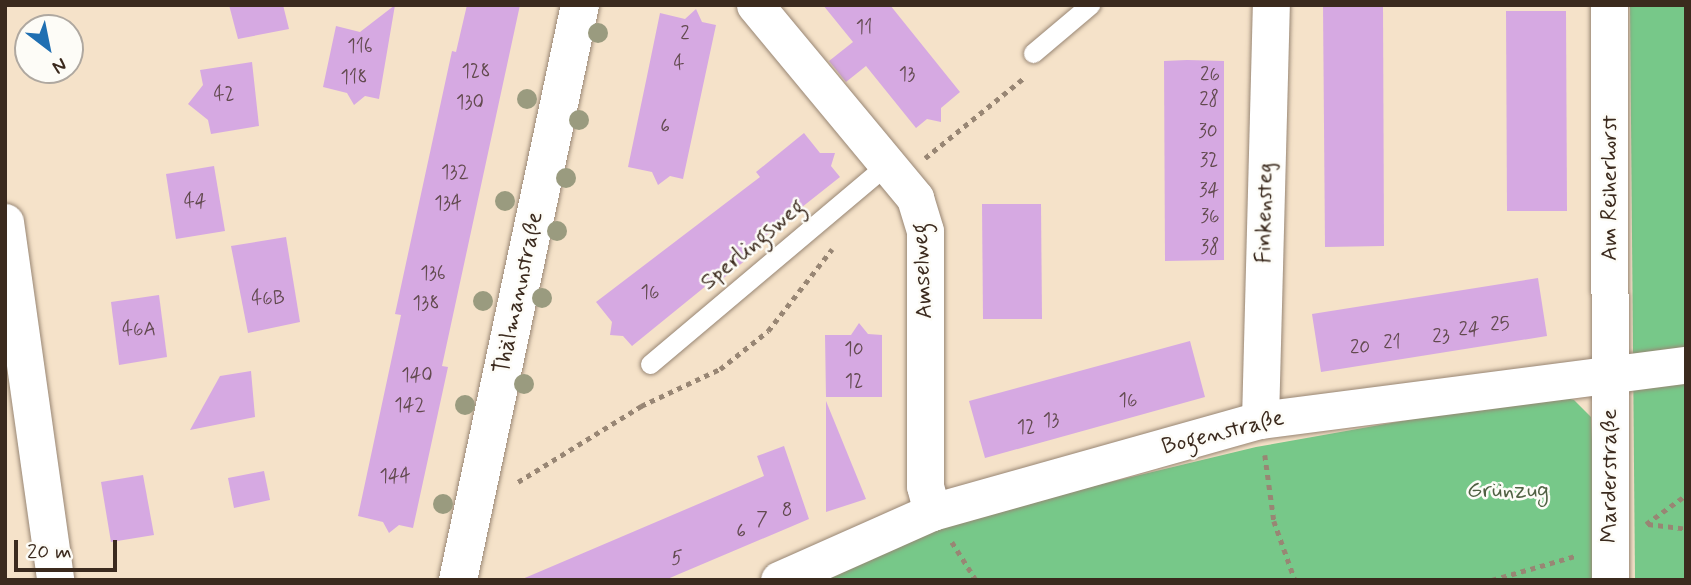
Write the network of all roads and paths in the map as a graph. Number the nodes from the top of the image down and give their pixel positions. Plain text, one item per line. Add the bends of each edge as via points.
1 (580, 5) edge
2 (755, 5) edge
3 (1090, 5) edge
4 (1271, 5) edge
5 (1609, 5) edge
6 (1033, 53) dead end
7 (888, 163) junction
8 (5, 222) edge
9 (650, 364) dead end
10 (1686, 365) edge
11 (1611, 372) junction
12 (1260, 420) junction
13 (932, 512) junction
14 (1647, 524) dead end
15 (1686, 529) edge
16 (1610, 563) edge
17 (55, 580) edge
18 (458, 580) edge
19 (779, 580) edge
20 (1295, 580) edge
21 (1492, 580) edge

1 - 18 street, Thälmannstraße
2 - 7 street, Amselweg
3 - 6 lane
4 - 12 street, Finkensteg
5 - 11 street, Am Reiherhorst
7 - 9 lane, Sperlingsweg
7 - 13 street, Amselweg via 915,198 925,231 925,486
8 - 17 street
10 - 11 street, Bogenstraße
11 - 12 street, Bogenstraße
11 - 16 street, Marderstraße
12 - 13 street, Bogenstraße
12 - 20 path via 1274,522
13 - 19 street, Bogenstraße
14 - 15 path
16 - 21 path

